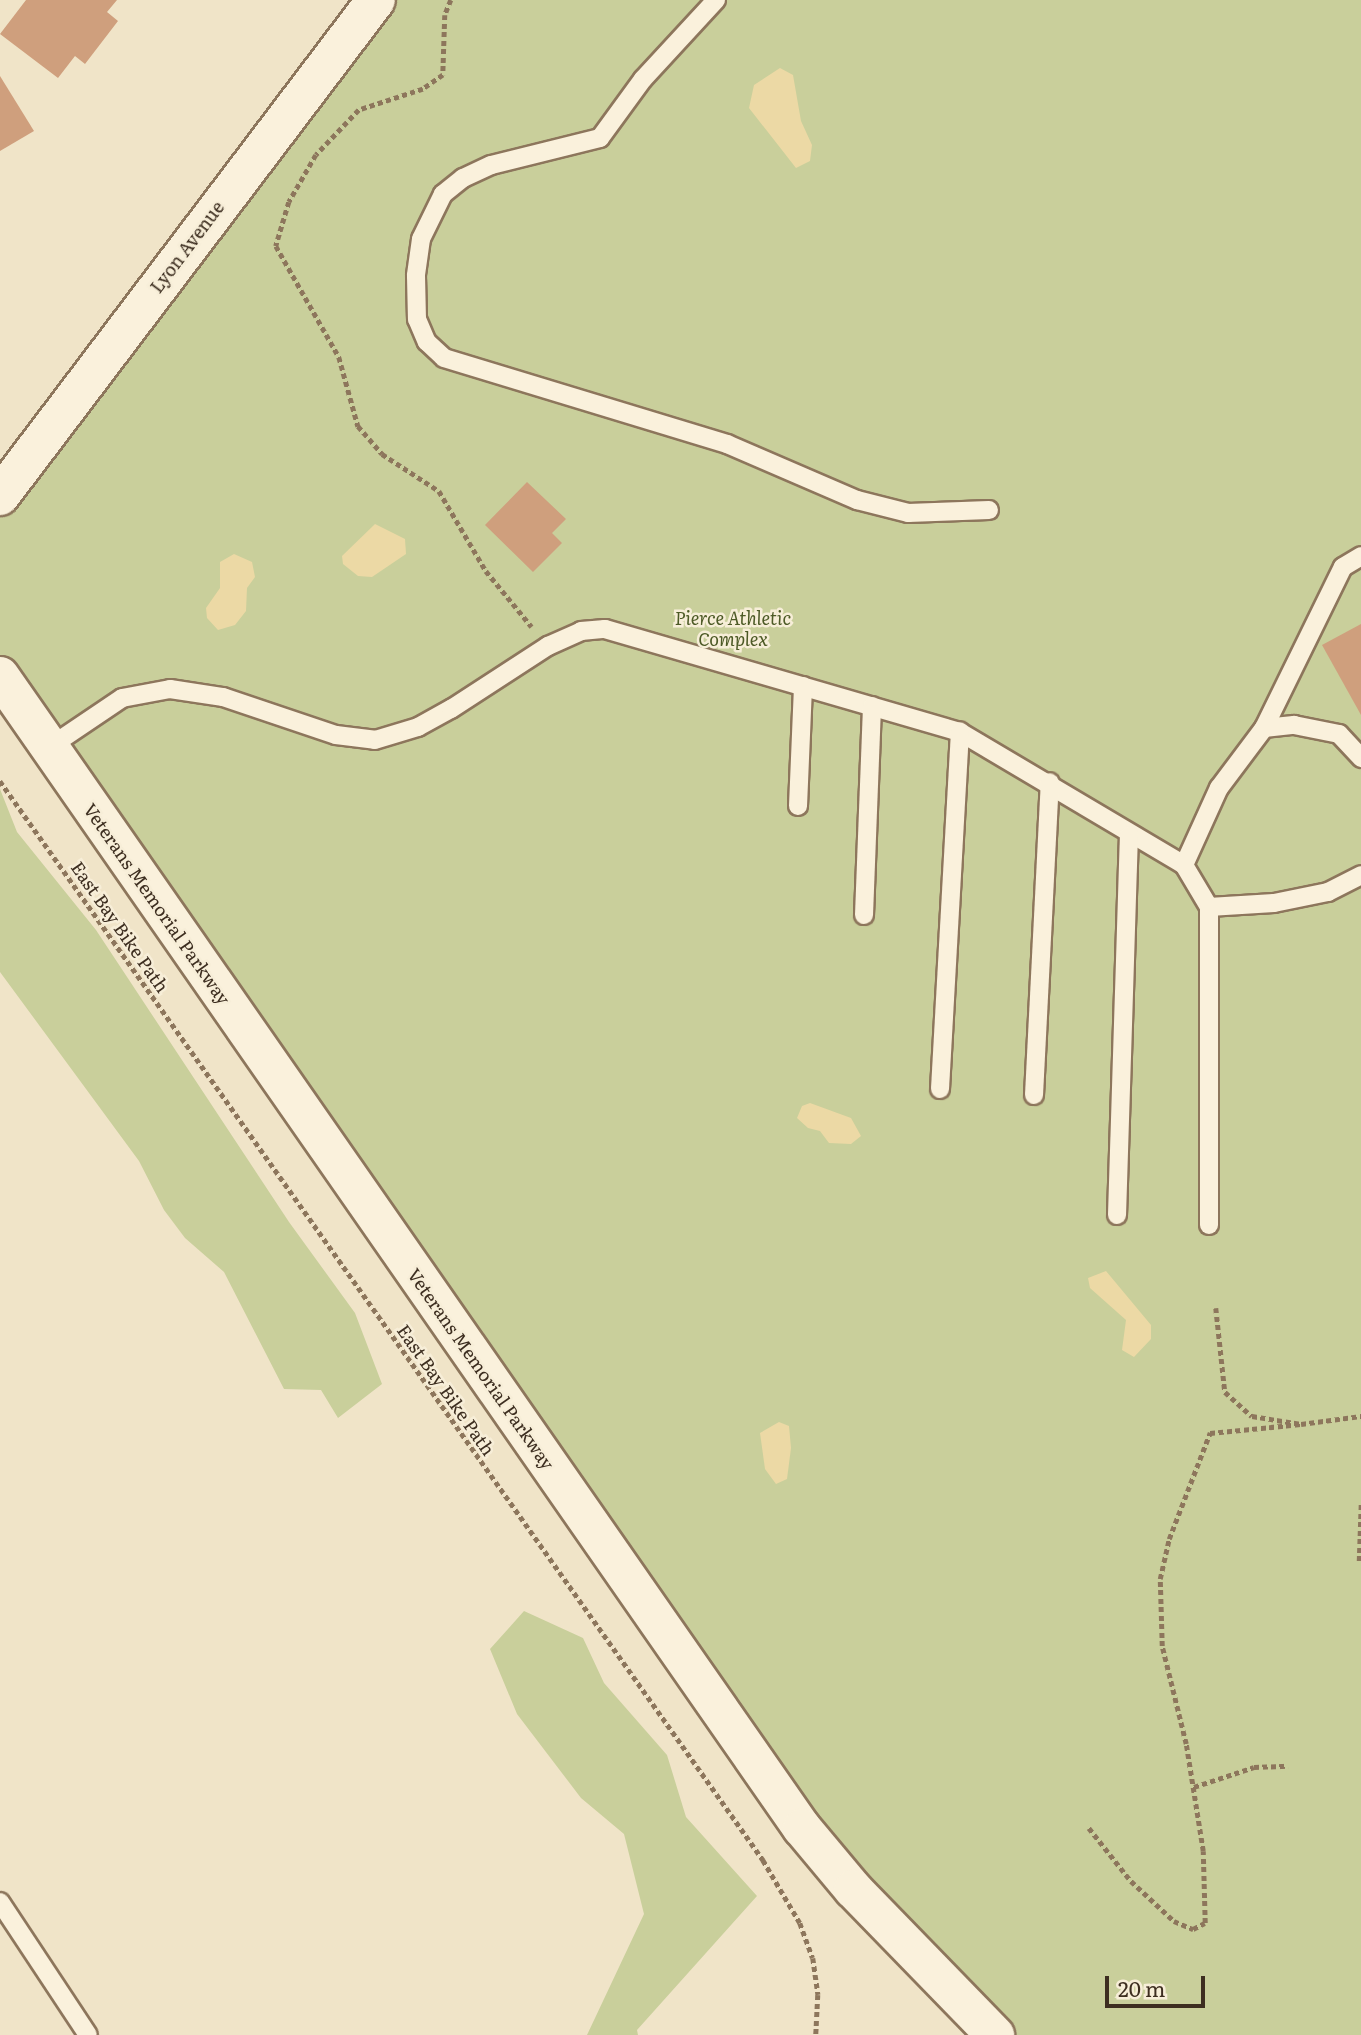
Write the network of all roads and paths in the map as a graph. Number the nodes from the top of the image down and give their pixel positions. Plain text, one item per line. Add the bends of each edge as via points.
1 (376, 0) edge
2 (451, 0) edge
3 (716, 0) edge
4 (0, 496) edge
5 (989, 510) dead end
6 (1361, 556) edge
7 (548, 646) junction
8 (0, 676) edge
9 (803, 686) junction
10 (872, 706) junction
11 (1264, 728) junction
12 (960, 732) junction
13 (48, 748) junction
14 (1361, 758) edge
15 (0, 781) edge
16 (1050, 782) junction
17 (799, 806) dead end
18 (1129, 835) junction
19 (1184, 865) junction
20 (1361, 875) edge
21 (1209, 907) junction
22 (864, 915) dead end
23 (940, 1089) dead end
24 (1034, 1095) dead end
25 (1117, 1215) dead end
26 (1209, 1225) dead end
27 (1216, 1308) dead end
28 (1361, 1416) edge
29 (1301, 1424) junction
30 (1361, 1503) edge
31 (1359, 1561) dead end
32 (1288, 1766) dead end
33 (1194, 1787) junction
34 (1089, 1828) dead end
35 (0, 1902) edge
36 (88, 2035) edge
37 (816, 2035) edge
38 (995, 2035) edge

1 - 4 main road, Lyon Avenue
2 - 7 path via 445,15 443,75 423,89 359,110 316,155 289,202 276,246 339,357 358,426 382,454 439,491 486,571
3 - 5 lane via 643,79 600,138 491,165 443,194 421,239 416,276 417,319 427,342 444,358 727,444 857,500 908,513
6 - 11 lane via 1343,566
7 - 9 lane via 581,631 605,629
7 - 13 lane via 418,727 374,740 336,735 223,698 170,689 111,704
8 - 13 main road, Veterans Memorial Parkway
9 - 10 lane
9 - 17 lane
10 - 12 lane
10 - 22 lane
11 - 14 lane via 1294,725 1339,734
11 - 19 lane via 1219,788
12 - 16 lane
12 - 23 lane
13 - 38 main road, Veterans Memorial Parkway via 802,1828 853,1889
15 - 37 path, East Bay Bike Path via 763,1860 800,1923 813,1958 818,1995
16 - 18 lane
16 - 24 lane
18 - 19 lane
18 - 25 lane
19 - 21 lane
20 - 21 lane via 1328,892 1274,903
21 - 26 lane
27 - 29 path via 1225,1392 1252,1416
28 - 29 path via 1344,1422
29 - 33 path via 1210,1433 1169,1539 1158,1608
30 - 31 path
32 - 33 path via 1254,1767
33 - 34 path via 1207,1898 1205,1923 1193,1929 1174,1921 1148,1899
35 - 36 lane

